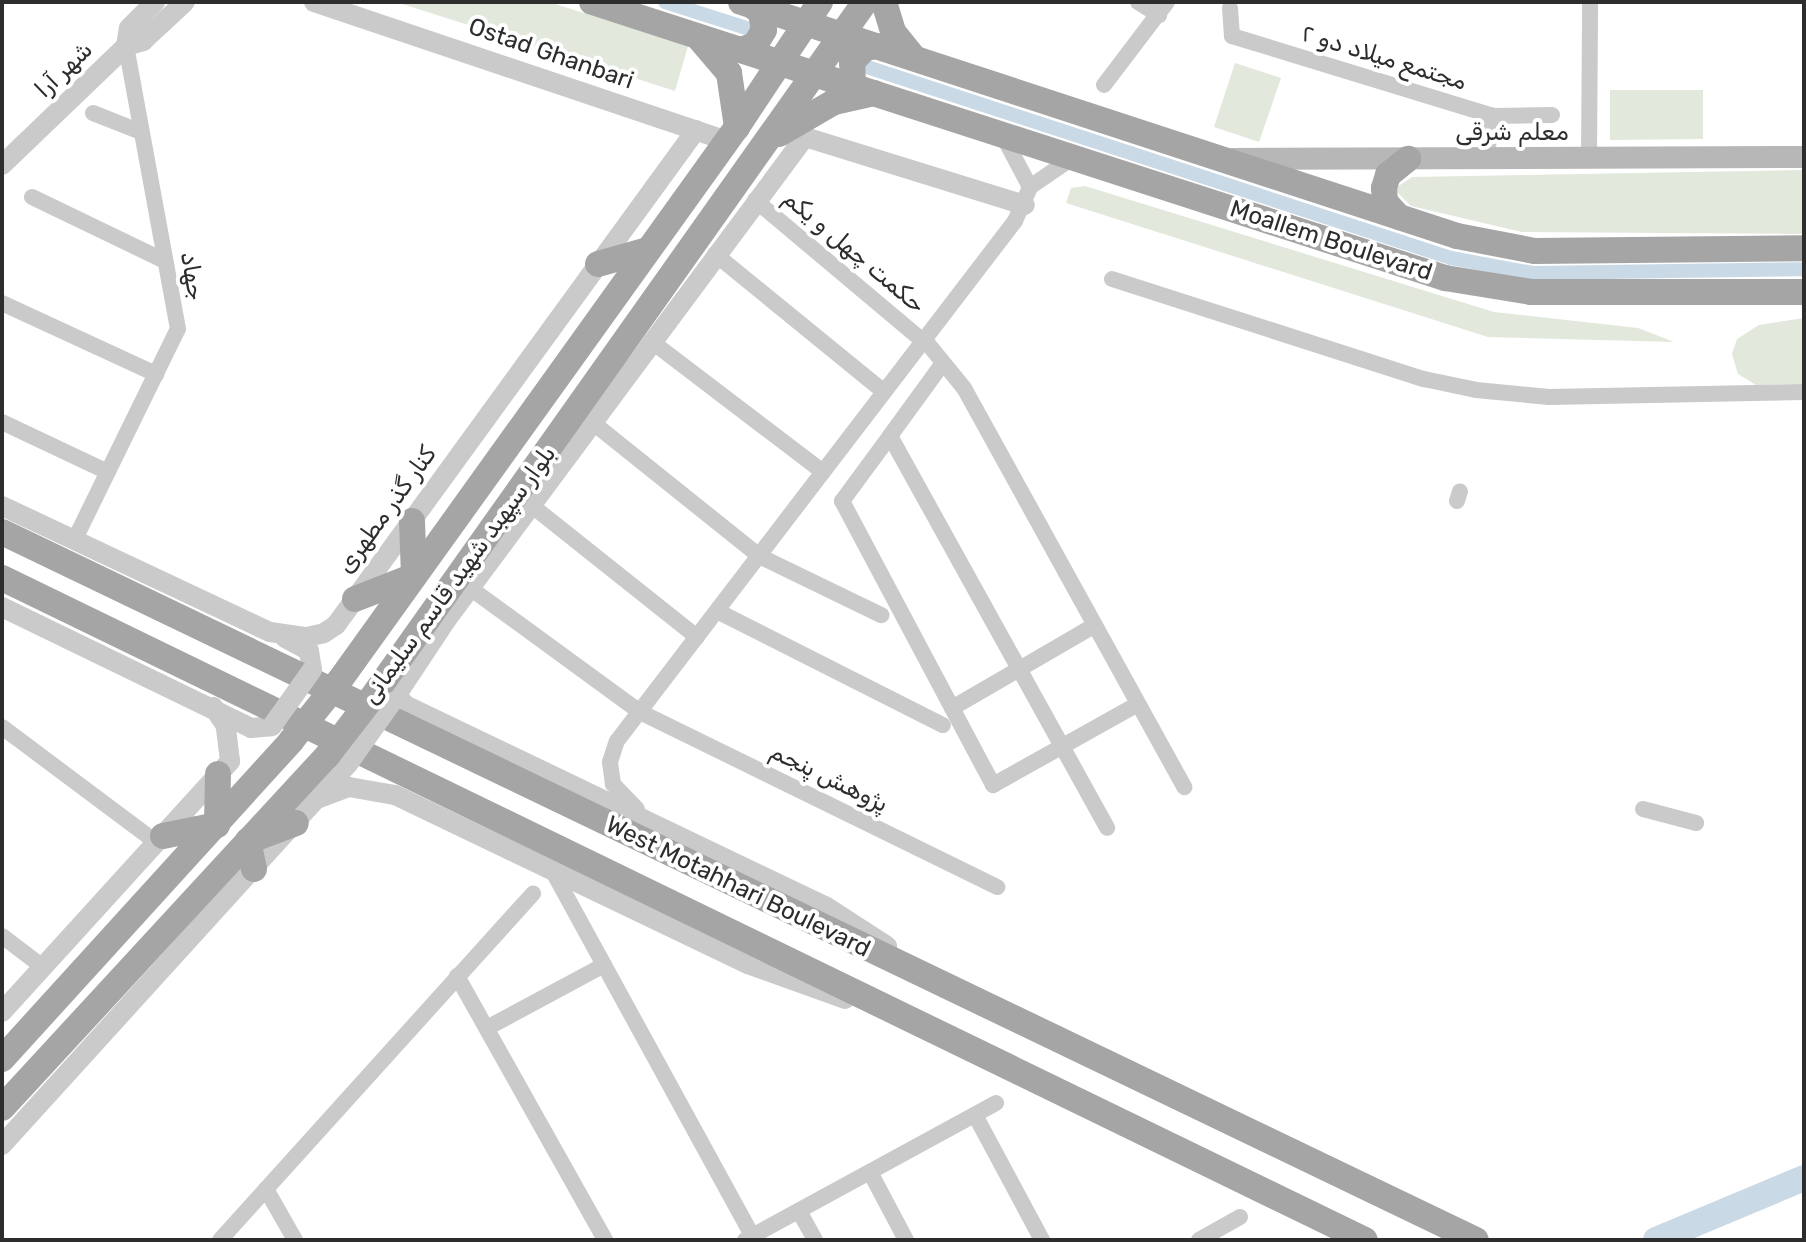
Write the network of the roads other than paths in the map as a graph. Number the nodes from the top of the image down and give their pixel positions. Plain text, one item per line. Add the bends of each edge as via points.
1 (155, 2) edge
2 (185, 2) edge
3 (314, 2) edge
4 (592, 2) edge
5 (865, 2) edge
6 (1138, 2) edge
7 (1590, 2) edge
8 (754, 3) edge
9 (891, 8) edge
10 (1163, 8) edge
11 (1230, 8) dead end
12 (813, 13) edge
13 (842, 35) junction
14 (697, 36) junction
15 (126, 46) junction
16 (877, 46) junction
17 (741, 50) junction
18 (914, 58) junction
19 (780, 63) junction
20 (815, 74) junction
21 (1104, 85) dead end
22 (864, 90) junction
23 (93, 113) dead end
24 (1552, 115) dead end
25 (1493, 116) junction
26 (696, 130) junction
27 (141, 132) junction
28 (732, 134) junction
29 (1003, 136) junction
30 (765, 144) junction
31 (1804, 157) edge
32 (1072, 158) junction
33 (1219, 159) junction
34 (1408, 159) junction
35 (1486, 159) junction
36 (1589, 159) junction
37 (2, 165) edge
38 (1028, 196) junction
39 (32, 197) dead end
40 (755, 200) junction
41 (1399, 217) junction
42 (719, 231) junction
43 (1804, 248) edge
44 (644, 251) junction
45 (715, 254) junction
46 (165, 261) junction
47 (598, 264) junction
48 (1112, 279) dead end
49 (1804, 292) edge
50 (2, 303) edge
51 (924, 340) junction
52 (651, 341) junction
53 (943, 363) junction
54 (156, 374) junction
55 (884, 392) junction
56 (1804, 392) edge
57 (2, 422) edge
58 (592, 422) junction
59 (890, 436) junction
60 (108, 472) junction
61 (823, 472) junction
62 (531, 505) junction
63 (2, 506) edge
64 (412, 521) junction
65 (2, 532) edge
66 (74, 541) junction
67 (759, 556) junction
68 (414, 576) junction
69 (468, 577) junction
70 (2, 578) edge
71 (355, 599) junction
72 (3, 608) edge
73 (717, 611) junction
74 (881, 615) dead end
75 (447, 619) joint
76 (1095, 625) junction
77 (270, 632) junction
78 (697, 637) junction
79 (1018, 668) junction
80 (386, 699) junction
81 (1138, 704) junction
82 (213, 707) junction
83 (952, 708) junction
84 (640, 712) junction
85 (943, 725) dead end
86 (2, 727) edge
87 (281, 734) junction
88 (1062, 747) junction
89 (338, 760) junction
90 (218, 774) junction
91 (1184, 787) dead end
92 (317, 799) junction
93 (1643, 809) dead end
94 (296, 823) junction
95 (1696, 823) dead end
96 (217, 825) junction
97 (665, 827) junction
98 (1107, 828) dead end
99 (160, 839) junction
100 (248, 841) junction
101 (254, 869) junction
102 (552, 870) junction
103 (997, 887) dead end
104 (533, 893) dead end
105 (2, 936) edge
106 (604, 965) junction
107 (43, 967) junction
108 (457, 976) junction
109 (968, 998) junction
110 (2, 1012) edge
111 (487, 1028) junction
112 (933, 1030) junction
113 (2, 1059) edge
114 (996, 1103) dead end
115 (2, 1108) edge
116 (975, 1115) junction
117 (2, 1145) edge
118 (870, 1172) junction
119 (266, 1189) junction
120 (799, 1211) junction
121 (1240, 1217) dead end
122 (749, 1238) edge
123 (223, 1239) edge
124 (295, 1240) edge
125 (605, 1240) edge
126 (815, 1240) edge
127 (906, 1240) edge
128 (1042, 1240) edge
129 (1199, 1240) edge
130 (1365, 1240) edge
131 (1476, 1240) edge

1 - 15 street, شهر آرا via 129,28
2 - 15 street, شهر آرا via 143,41
3 - 26 street, Ostad Ghanbari
4 - 14 main road
5 - 13 main road, بلوار سپهبد شهید قاسم سلیمانی
6 - 10 street
7 - 36 street
8 - 12 main road, Moallem Boulevard
8 - 17 main road via 764,30 759,41
9 - 18 main road
10 - 21 street
11 - 25 street, مجتمع میلاد دو ۲ via 1232,36
12 - 13 main road, Moallem Boulevard
12 - 19 main road, بلوار سپهبد شهید قاسم سلیمانی
13 - 16 main road, Moallem Boulevard
13 - 20 main road, بلوار سپهبد شهید قاسم سلیمانی
14 - 17 main road, Moallem Boulevard
14 - 28 main road via 729,73
15 - 27 street, جهاد
15 - 37 street, شهر آرا
16 - 18 main road, Moallem Boulevard
16 - 22 main road via 865,48 852,62
17 - 19 main road, Moallem Boulevard
18 - 33 main road, Moallem Boulevard
19 - 20 main road, Moallem Boulevard
19 - 28 main road, بلوار سپهبد شهید قاسم سلیمانی
20 - 22 main road, Moallem Boulevard
20 - 30 main road, بلوار سپهبد شهید قاسم سلیمانی
22 - 29 main road, Moallem Boulevard
22 - 30 main road via 804,116
23 - 27 street
24 - 25 street, مجتمع میلاد دو ۲
25 - 35 street
26 - 28 street, Ostad Ghanbari
26 - 47 street, کنار گذر مطهری
27 - 46 street, جهاد
28 - 44 main road, بلوار سپهبد شهید قاسم سلیمانی
29 - 32 main road, Moallem Boulevard
29 - 38 street
30 - 42 main road, بلوار سپهبد شهید قاسم سلیمانی
31 - 36 main road, معلم شرقی
32 - 38 street
32 - 49 main road, Moallem Boulevard via 1445,278 1531,292
33 - 34 main road, معلم شرقی
33 - 41 main road, Moallem Boulevard
34 - 35 main road, معلم شرقی
34 - 41 main road via 1388,175 1384,188 1385,202
35 - 36 main road, معلم شرقی
38 - 40 street via 805,137
38 - 51 street
39 - 46 street
40 - 42 street
40 - 51 street, حکمت چهل و یکم
41 - 43 main road, Moallem Boulevard via 1457,236 1535,251
42 - 45 street
42 - 69 main road, بلوار سپهبد شهید قاسم سلیمانی
44 - 47 main road
44 - 68 main road, بلوار سپهبد شهید قاسم سلیمانی
45 - 52 street
45 - 55 street
46 - 54 street, جهاد via 178,329
47 - 64 street, کنار گذر مطهری
48 - 56 street via 1424,379 1476,390 1549,397
50 - 54 street
51 - 53 street, حکمت چهل و یکم
51 - 55 street
52 - 58 street
52 - 61 street
53 - 59 street
53 - 76 street, حکمت چهل و یکم via 964,388
54 - 60 street, جهاد
55 - 61 street
57 - 60 street
58 - 62 street
58 - 67 street
59 - 79 street
59 - 83 street via 842,501
60 - 66 street, جهاد
61 - 67 street
62 - 69 street
62 - 78 street
63 - 66 street, کنار گذر مطهری
64 - 68 main road
64 - 71 street, کنار گذر مطهری
65 - 109 main road, West Motahhari Boulevard
66 - 77 street, کنار گذر مطهری
67 - 73 street
67 - 74 street
68 - 71 main road
68 - 87 main road, بلوار سپهبد شهید قاسم سلیمانی, bridge via 340,680
69 - 75 main road
69 - 80 main road, بلوار سپهبد شهید قاسم سلیمانی
69 - 84 street, پژوهش پنجم
70 - 112 main road, West Motahhari Boulevard
71 - 77 street, کنار گذر مطهری via 324,633 307,637
72 - 82 street
73 - 78 street
73 - 85 street
75 - 80 street
76 - 79 street
76 - 81 street, حکمت چهل و یکم
77 - 87 street, bridge via 309,651 312,670
78 - 84 street
79 - 83 street
79 - 88 street
80 - 89 main road, بلوار سپهبد شهید قاسم سلیمانی, bridge
80 - 97 street
81 - 88 street
81 - 91 street, حکمت چهل و یکم
82 - 87 street via 251,728
82 - 90 street via 226,726 231,747 230,761
83 - 88 street via 993,785
84 - 97 street via 617,741 610,773 626,802
84 - 103 street, پژوهش پنجم
86 - 99 street
87 - 96 main road, بلوار سپهبد شهید قاسم سلیمانی
88 - 98 street
89 - 92 street
89 - 100 main road, بلوار سپهبد شهید قاسم سلیمانی
90 - 96 main road
90 - 99 street
92 - 94 street
92 - 102 street via 349,787 395,795
93 - 95 street
94 - 100 main road
94 - 101 street
96 - 99 main road
96 - 113 main road, بلوار سپهبد شهید قاسم سلیمانی
97 - 109 street via 825,906
99 - 107 street
100 - 101 main road
100 - 115 main road, بلوار سپهبد شهید قاسم سلیمانی
101 - 117 street
102 - 106 street
102 - 112 street via 748,964
104 - 108 street
105 - 107 street
106 - 111 street
106 - 122 street
107 - 110 street
108 - 111 street
108 - 119 street
109 - 131 main road, West Motahhari Boulevard
111 - 125 street
112 - 130 main road, West Motahhari Boulevard
114 - 116 street
116 - 118 street
116 - 128 street
118 - 120 street
118 - 127 street
119 - 123 street
119 - 124 street
120 - 122 street
120 - 126 street
121 - 129 street

